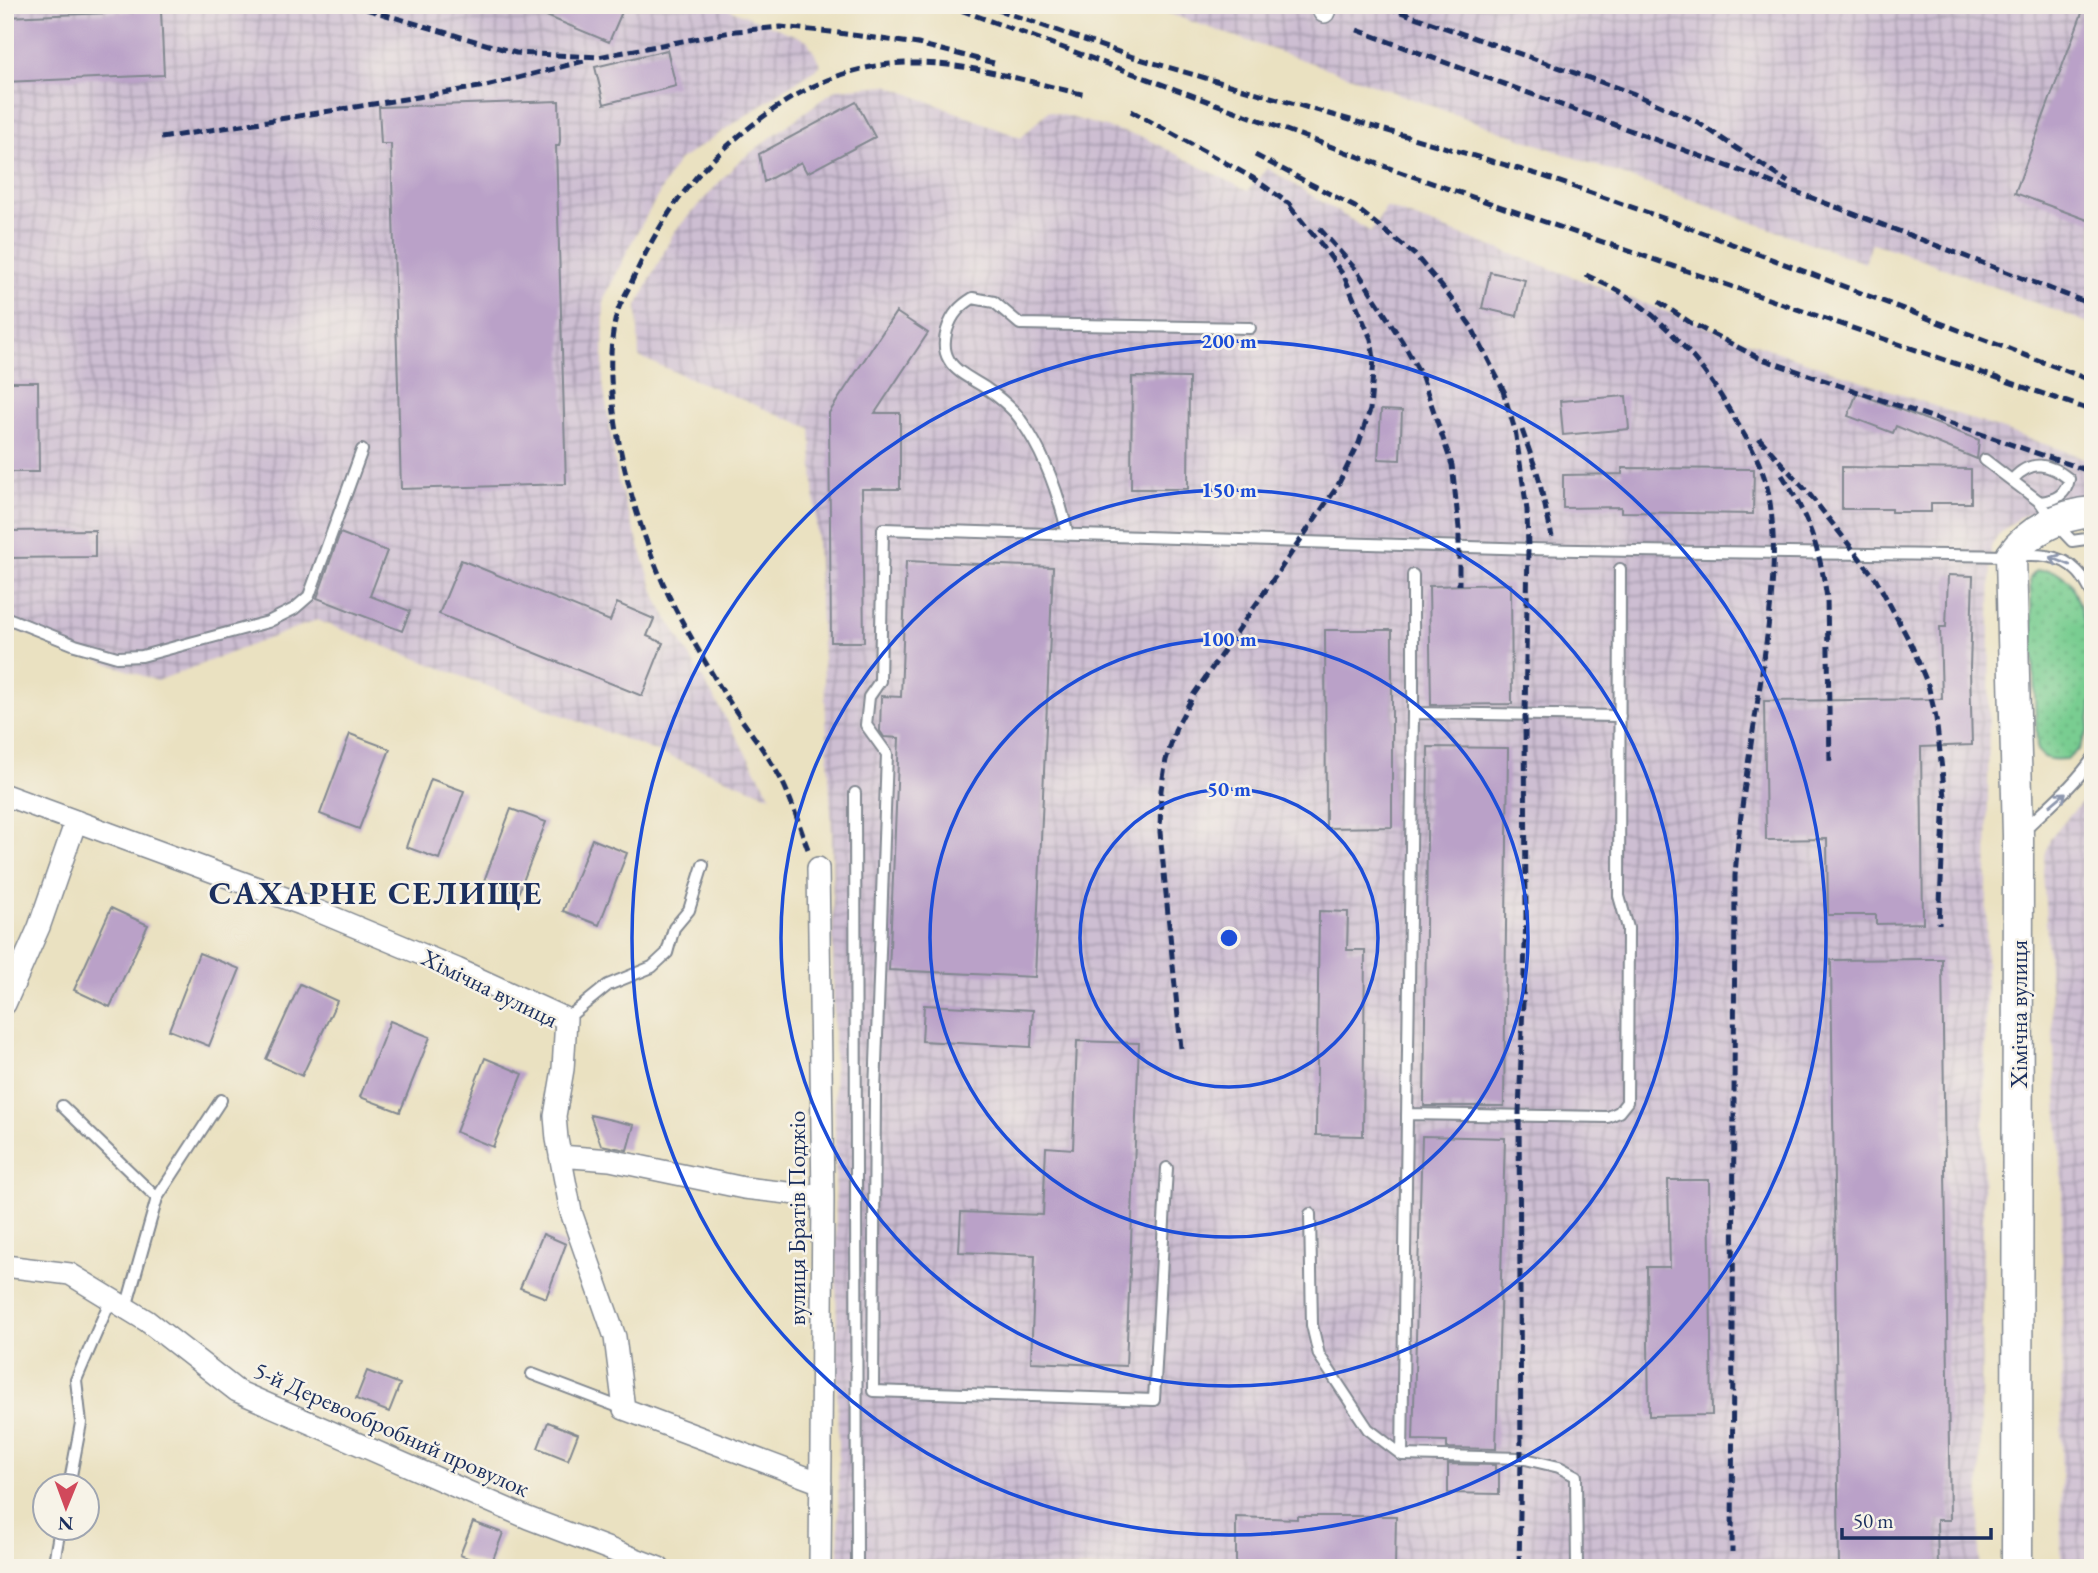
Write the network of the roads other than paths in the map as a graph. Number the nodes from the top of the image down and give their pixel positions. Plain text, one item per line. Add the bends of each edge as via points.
1 (1250, 328) dead end
2 (362, 450) dead end
3 (1985, 460) dead end
4 (2012, 479) junction
5 (2047, 512) junction
6 (2093, 512) edge
7 (1068, 535) junction
8 (2093, 537) edge
9 (2011, 556) junction
10 (1620, 569) dead end
11 (1413, 575) dead end
12 (2093, 595) edge
13 (5, 617) edge
14 (1413, 713) junction
15 (1620, 716) junction
16 (2093, 758) edge
17 (855, 793) dead end
18 (5, 795) edge
19 (76, 821) junction
20 (2018, 836) junction
21 (703, 864) dead end
22 (818, 867) dead end
23 (5, 1004) edge
24 (566, 1020) junction
25 (220, 1100) dead end
26 (62, 1106) dead end
27 (1408, 1114) junction
28 (560, 1156) junction
29 (1167, 1168) dead end
30 (823, 1197) junction
31 (157, 1198) junction
32 (1310, 1214) dead end
33 (5, 1266) edge
34 (119, 1304) junction
35 (532, 1374) dead end
36 (624, 1409) junction
37 (1402, 1455) junction
38 (72, 1472) edge
39 (821, 1483) junction
40 (57, 1542) edge
41 (2021, 1564) edge
42 (52, 1568) edge
43 (659, 1568) edge
44 (820, 1568) edge
45 (857, 1568) edge
46 (1577, 1568) edge

1 - 7 lane via 1020,324 994,302 973,298 960,306 943,341 949,362 1022,421 1054,480
2 - 13 lane via 309,596 277,618 142,656 117,657
3 - 4 lane
4 - 5 lane
4 - 5 lane via 2022,469 2037,465 2056,468 2069,479 2067,489
5 - 6 main road
5 - 8 lane via 2073,541
5 - 9 main road
7 - 9 lane via 1528,549
7 - 29 lane via 883,529 880,681 869,697 866,725 887,754 875,1092 873,1391 1154,1400
12 -> 9 lane via 2066,561 2029,554
9 - 20 main road, Хімічна вулиця
10 - 15 lane
11 - 14 lane
14 - 15 lane
14 - 27 lane
15 - 27 lane via 1619,896 1628,928 1627,1102 1608,1117
20 -> 16 lane via 2067,792
17 - 45 lane
18 - 19 street, Хімічна вулиця
19 - 23 street via 39,927
19 - 24 street, Хімічна вулиця via 301,904
20 - 41 main road, Хімічна вулиця
21 - 24 lane via 689,910 674,928 667,953 652,967 608,985
22 - 30 street, вулиця Братів Поджіо
24 - 28 street, Хімічна вулиця via 555,1116
25 - 31 lane
26 - 31 lane
27 - 37 lane
28 - 30 street via 610,1160 744,1188
28 - 36 street, Хімічна вулиця via 571,1212 615,1337
30 - 39 street, вулиця Братів Поджіо
31 - 34 lane
32 - 37 lane via 1312,1325 1318,1355 1368,1429
33 - 34 street, 5-й Деревообробний провулок via 70,1274
34 - 38 lane via 76,1380 81,1423
34 - 43 street, 5-й Деревообробний провулок via 237,1391 528,1517
35 - 36 lane
36 - 39 street
37 - 46 lane via 1521,1458 1576,1476
39 - 44 street, вулиця Братів Поджіо
40 - 42 lane

